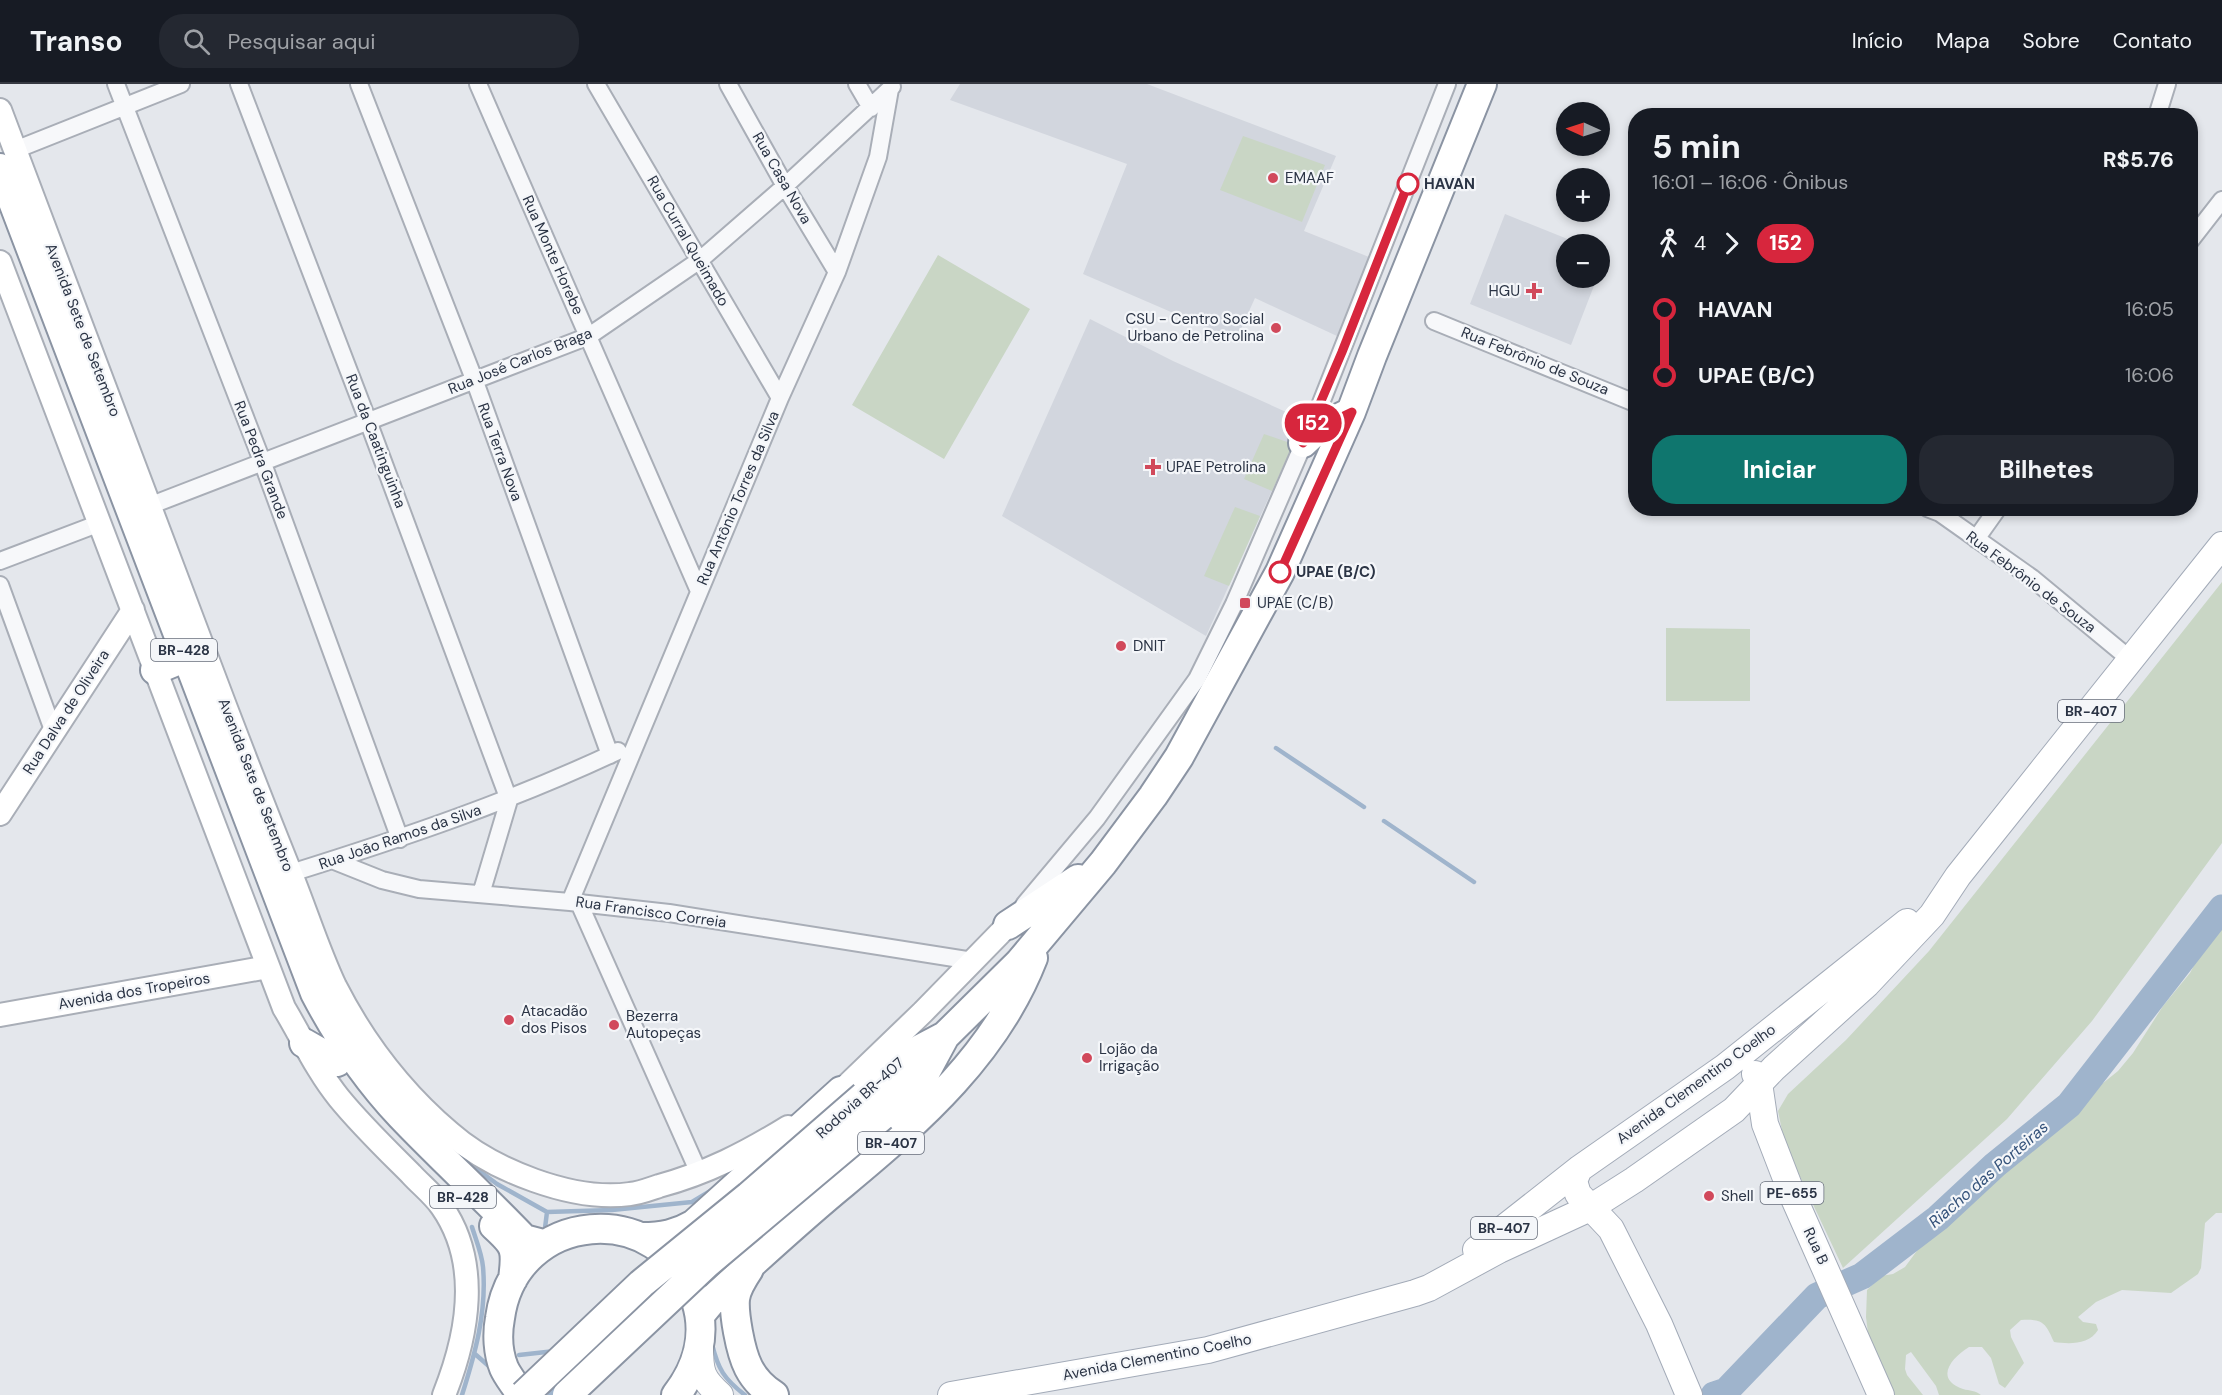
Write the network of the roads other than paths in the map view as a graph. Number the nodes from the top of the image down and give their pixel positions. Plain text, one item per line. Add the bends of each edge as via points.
1 (116, 84) edge
2 (181, 84) edge
3 (239, 84) edge
4 (359, 84) edge
5 (478, 84) edge
6 (596, 84) edge
7 (728, 84) edge
8 (857, 84) edge
9 (1447, 84) edge
10 (1482, 84) edge
11 (2167, 84) edge
12 (892, 87) edge
13 (124, 105) junction
14 (871, 108) junction
15 (2160, 108) edge
16 (0, 110) edge
17 (8, 159) edge
18 (785, 186) junction
19 (2222, 200) edge
20 (0, 216) edge
21 (2198, 231) edge
22 (700, 260) junction
23 (0, 262) edge
24 (837, 272) junction
25 (1434, 321) dead end
26 (589, 336) junction
27 (474, 379) junction
28 (780, 398) junction
29 (1628, 400) edge
30 (1352, 412) junction
31 (368, 421) junction
32 (1303, 443) junction
33 (262, 461) junction
34 (149, 506) junction
35 (1944, 516) edge
36 (1992, 516) edge
37 (100, 523) junction
38 (1976, 538) junction
39 (2222, 544) edge
40 (0, 561) edge
41 (0, 585) edge
42 (699, 591) junction
43 (132, 610) junction
44 (2131, 660) junction
45 (164, 666) junction
46 (53, 730) junction
47 (635, 743) junction
48 (610, 755) junction
49 (509, 800) junction
50 (266, 812) joint
51 (0, 814) edge
52 (400, 839) junction
53 (333, 860) junction
54 (1102, 863) junction
55 (279, 872) junction
56 (1958, 876) junction
57 (481, 894) junction
58 (574, 902) junction
59 (1008, 925) junction
60 (1040, 938) junction
61 (973, 961) junction
62 (268, 967) junction
63 (0, 1015) edge
64 (304, 1043) junction
65 (337, 1062) junction
66 (1725, 1067) junction
67 (1759, 1083) junction
68 (862, 1101) junction
69 (1579, 1168) junction
70 (699, 1173) junction
71 (1590, 1208) junction
72 (642, 1237) junction
73 (543, 1244) junction
74 (753, 1264) junction
75 (513, 1279) junction
76 (1429, 1288) junction
77 (700, 1315) junction
78 (700, 1348) junction
79 (504, 1367) junction
80 (444, 1395) edge
81 (505, 1395) edge
82 (522, 1395) edge
83 (567, 1395) edge
84 (676, 1395) edge
85 (720, 1395) edge
86 (774, 1395) edge
87 (951, 1395) edge
88 (1689, 1395) edge
89 (1881, 1395) edge

1 - 13 street, Rua Pedra Grande
2 - 13 street
3 - 31 street, Rua da Caatinguinha
4 - 27 street, Rua Terra Nova
5 - 26 street, Rua Monte Horebe
6 - 22 street, Rua Curral Queimado
7 - 18 street, Rua Casa Nova
8 - 14 street
9 - 32 street
10 - 30 highway, BR-407
11 - 15 street
12 - 14 street, Rua José Carlos Braga
12 - 24 street, Rua Antônio Torres da Silva via 878,156
13 - 17 street
13 - 33 street, Rua Pedra Grande
14 - 18 street, Rua José Carlos Braga
16 - 17 main road, Avenida Sete de Setembro
17 - 34 main road, Avenida Sete de Setembro
17 - 55 highway, Avenida Sete de Setembro / BR-428
18 - 22 street, Rua José Carlos Braga
18 - 24 street, Rua Casa Nova
19 - 21 street
20 - 45 highway, BR-428
22 - 26 street, Rua José Carlos Braga
22 - 28 street, Rua Curral Queimado
23 - 37 main road
24 - 28 street, Rua Antônio Torres da Silva
25 - 29 street, Rua Febrônio de Souza
26 - 27 street, Rua José Carlos Braga
26 - 42 street, Rua Monte Horebe
27 - 31 street, Rua José Carlos Braga
27 - 48 street, Rua Terra Nova
28 - 42 street, Rua Antônio Torres da Silva
30 - 32 highway via 1319,428
30 - 54 highway, BR-407 via 1280,572 1184,747
31 - 33 street, Rua José Carlos Braga
31 - 49 street, Rua da Caatinguinha
32 - 59 street via 1234,604 1197,679 1097,818
33 - 34 street, Rua José Carlos Braga
33 - 52 street, Rua Pedra Grande
34 - 50 main road, Avenida Sete de Setembro
35 - 38 street, Rua Febrônio de Souza
36 - 38 street
37 - 40 street
37 - 43 main road
38 - 44 street, Rua Febrônio de Souza via 2032,578
39 - 44 main road, Avenida Clementino Coelho / BR-407
41 - 46 street
42 - 47 street, Rua Antônio Torres da Silva
43 - 45 main road
43 - 46 main road, Rua Dalva de Oliveira
44 - 56 main road, Avenida Clementino Coelho / BR-407
45 - 62 main road
45 - 65 highway, BR-428 via 298,996
46 - 51 main road, Rua Dalva de Oliveira
47 - 48 street, Rua João Ramos da Silva
47 - 58 street, Rua Antônio Torres da Silva
48 - 49 street, Rua João Ramos da Silva
49 - 52 street, Rua João Ramos da Silva
49 - 57 street, Rua João Ramos da Silva
50 - 55 highway
52 - 53 street, Rua João Ramos da Silva
53 - 55 street, Rua João Ramos da Silva
53 - 57 street, Rua Francisco Correia via 400,886
54 - 59 highway
54 - 60 highway, BR-407
55 - 70 main road, Avenida Sete de Setembro via 350,1012 387,1068 452,1135 520,1176 557,1188 630,1194
55 - 73 highway, Avenida Sete de Setembro / BR-428 via 315,993 333,1028 400,1115 524,1239
56 - 66 main road, Avenida Clementino Coelho / BR-407 via 1895,933
56 - 67 main road, Avenida Clementino Coelho / BR-407 via 1932,915 1867,984
57 - 58 street, Rua Francisco Correia
58 - 61 street, Rua Francisco Correia via 669,913
58 - 70 street
59 - 61 main road, Avenida Sete de Setembro
60 - 68 highway, Rodovia BR-407 / BR-407 via 945,1036 924,1075
60 - 74 highway, BR-407 via 1023,984 978,1055 929,1108
61 - 68 main road, Avenida Sete de Setembro via 923,1012
62 - 63 main road, Avenida dos Tropeiros
62 - 64 main road via 284,1008
64 - 65 highway
64 - 80 main road via 339,1097 442,1206 457,1235 467,1271 467,1301 462,1337
65 - 75 highway, BR-428 via 390,1125 507,1238 514,1248
66 - 67 main road via 1748,1067
66 - 69 main road, Avenida Clementino Coelho / BR-407
67 - 71 main road, Avenida Clementino Coelho / BR-407 via 1734,1110
67 - 89 main road, Rua B / PE-655 via 1765,1124 1792,1194
68 - 70 main road, Avenida Sete de Setembro
68 - 72 highway, BR-407 via 683,1231
68 - 82 highway, Rodovia BR-407 / BR-407, bridge via 641,1284
68 - 83 highway, Rodovia BR-407 / BR-407, bridge via 706,1264
69 - 71 main road via 1575,1187
69 - 76 main road, Avenida Clementino Coelho / BR-407
71 - 76 main road, Avenida Clementino Coelho / BR-407
71 - 88 main road via 1611,1229 1659,1324
72 - 73 highway via 609,1228 575,1231
72 - 77 highway via 671,1257 690,1284
73 - 75 highway via 518,1268
74 - 77 highway, BR-407
74 - 86 highway via 735,1298 735,1317 743,1359 754,1377
75 - 79 highway via 502,1299 498,1333
76 - 87 main road, Avenida Clementino Coelho / BR-407 via 1208,1350
77 - 78 highway
78 - 84 highway via 689,1379
78 - 85 main road via 700,1370 708,1385
79 - 81 highway
79 - 82 highway

